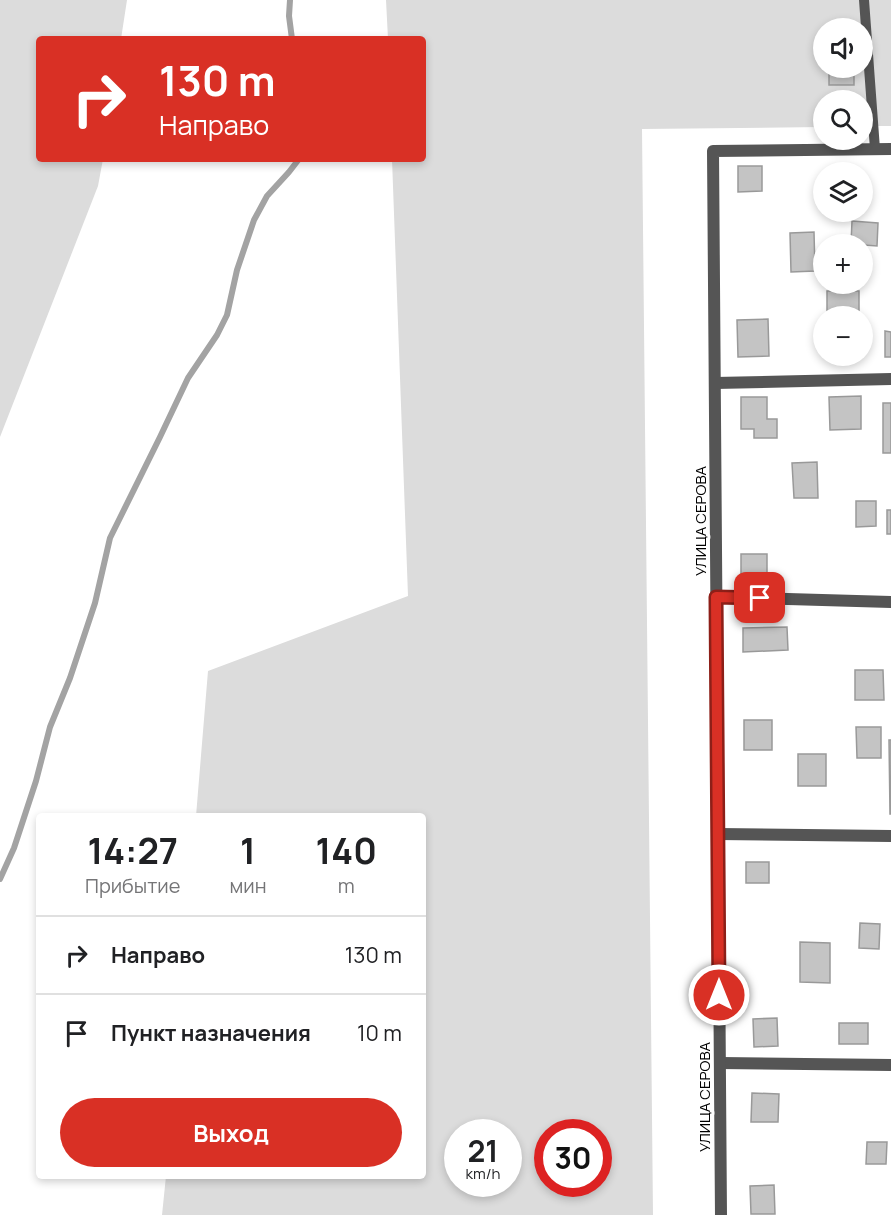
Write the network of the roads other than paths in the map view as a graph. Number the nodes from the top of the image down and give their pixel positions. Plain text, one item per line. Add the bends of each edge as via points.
1 (864, 0) edge
2 (875, 149) junction
3 (891, 149) edge
4 (891, 379) edge
5 (715, 383) junction
6 (716, 597) junction
7 (891, 602) edge
8 (718, 834) junction
9 (891, 836) edge
10 (720, 1064) junction
11 (891, 1065) edge
12 (721, 1215) edge

1 - 2 lane
2 - 3 street
2 - 5 street, УЛИЦА СЕРОВА via 713,151
4 - 5 street
5 - 6 street, УЛИЦА СЕРОВА
6 - 7 street
6 - 8 street, УЛИЦА СЕРОВА
8 - 9 street
8 - 10 street, УЛИЦА СЕРОВА
10 - 11 street
10 - 12 street, УЛИЦА СЕРОВА

